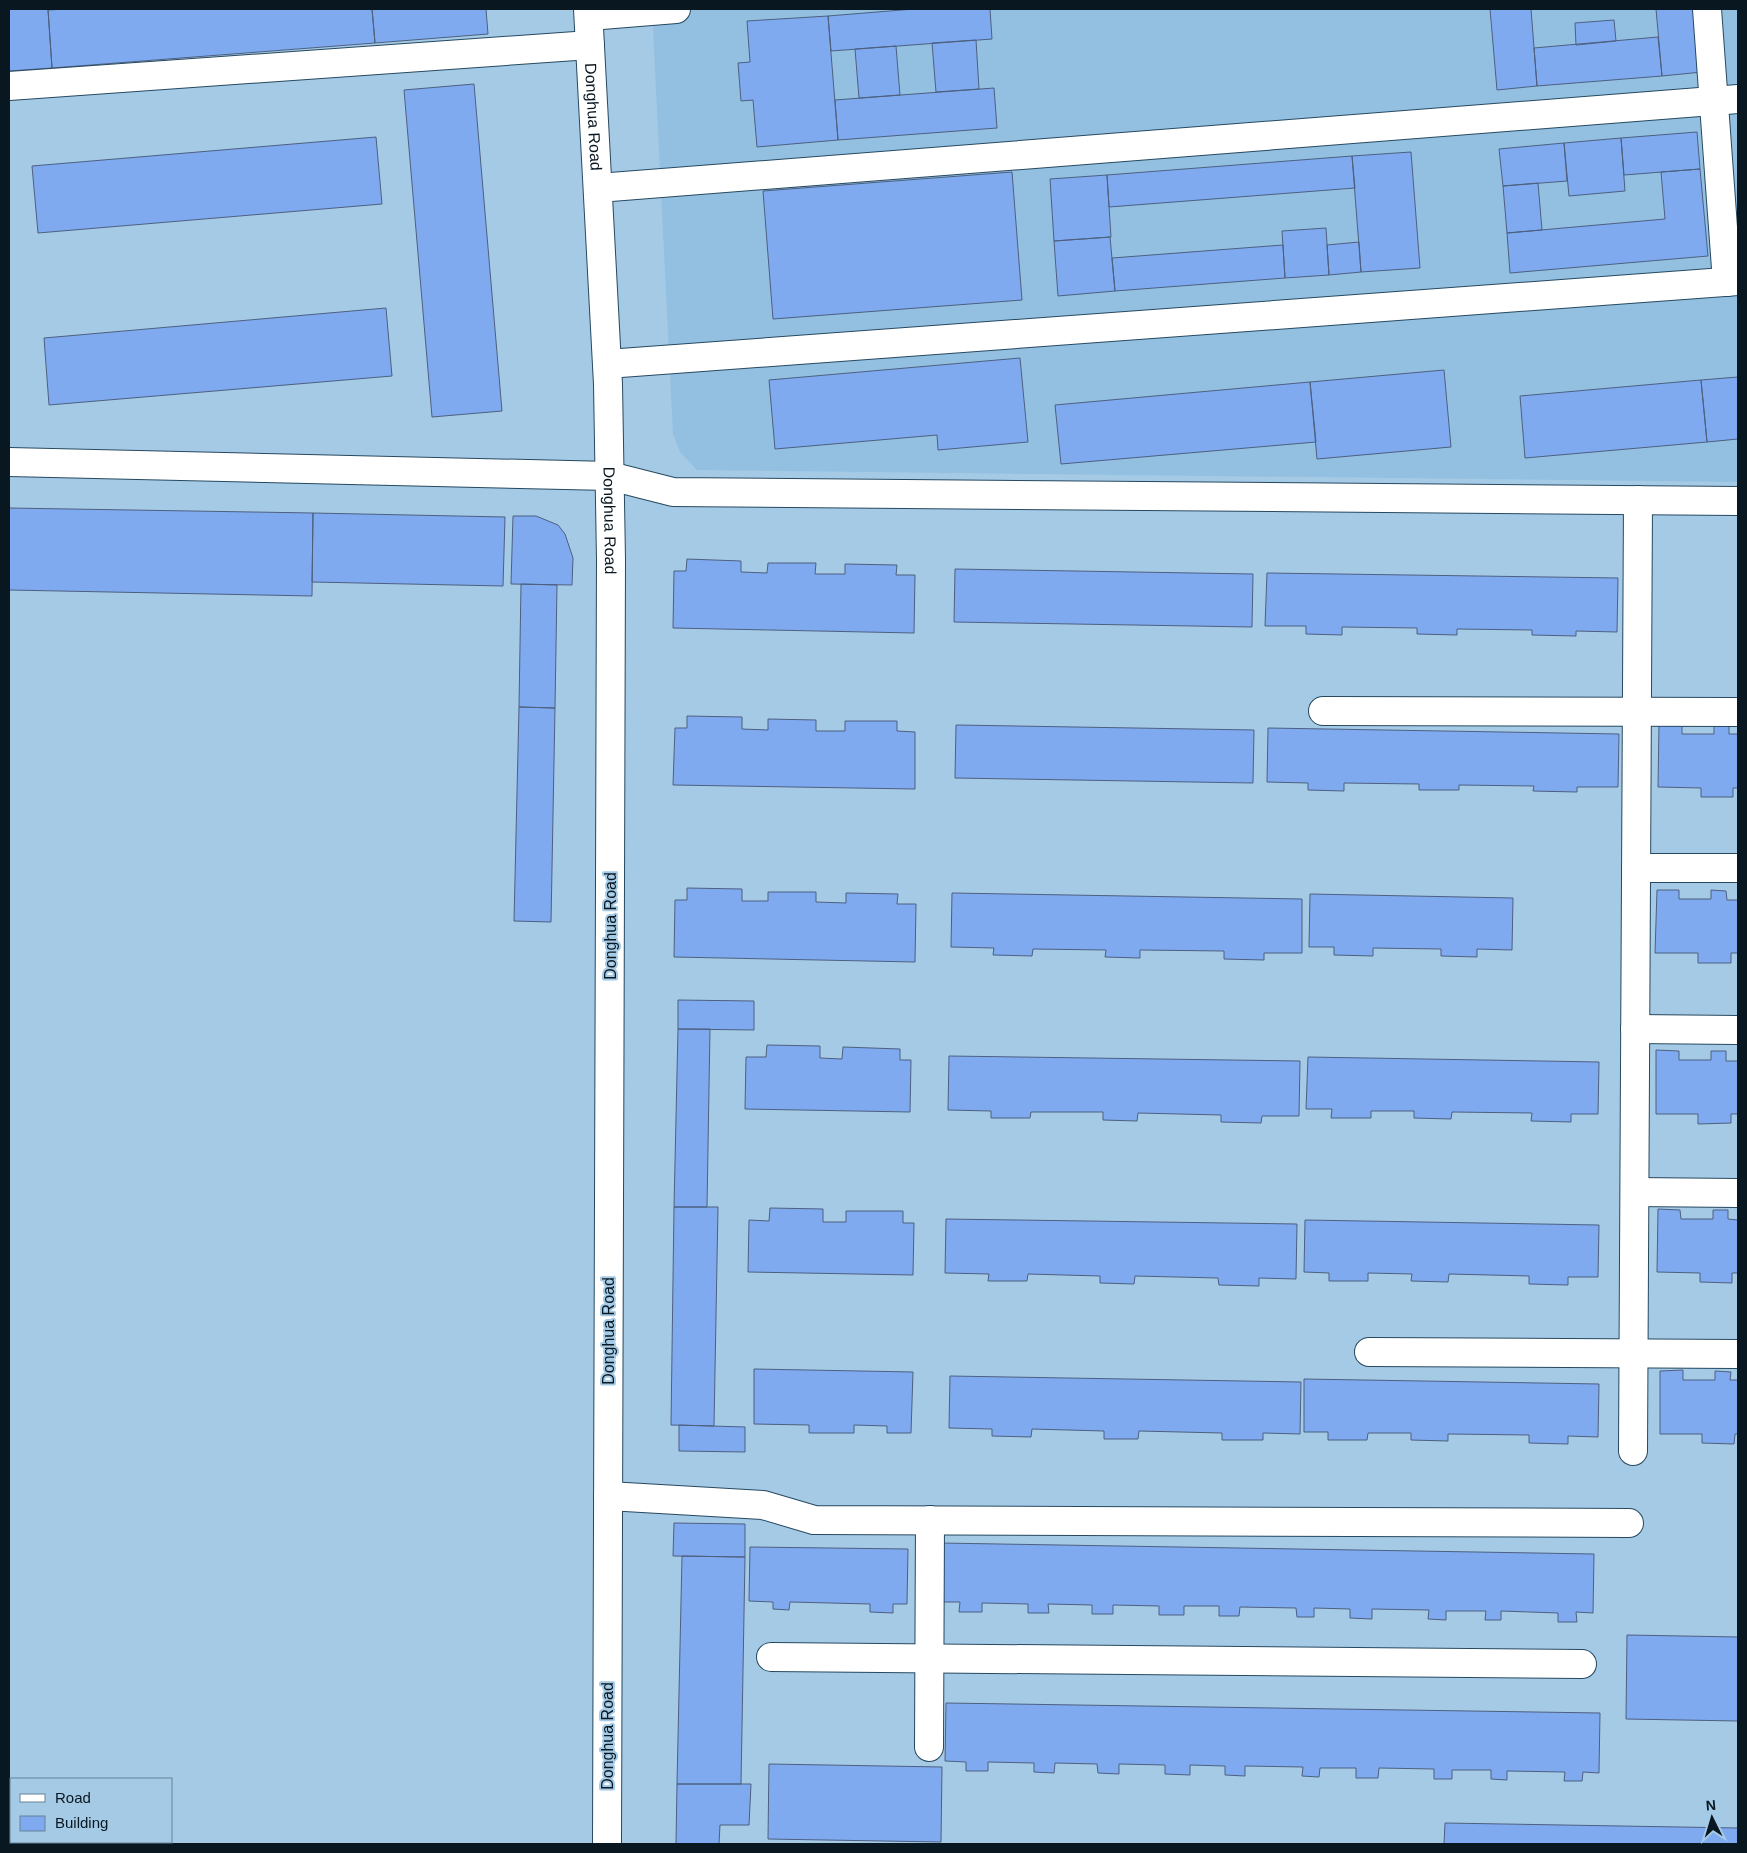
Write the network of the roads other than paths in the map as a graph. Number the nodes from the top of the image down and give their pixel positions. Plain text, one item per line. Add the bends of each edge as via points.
1 (676, 9) edge
2 (1707, 9) edge
3 (588, 12) edge
4 (590, 45) junction
5 (9, 86) edge
6 (1726, 100) edge
7 (598, 188) junction
8 (1733, 282) edge
9 (607, 364) junction
10 (9, 462) edge
11 (610, 476) junction
12 (1638, 500) junction
13 (1738, 501) edge
14 (1323, 711) dead end
15 (1637, 712) junction
16 (1738, 712) edge
17 (1636, 868) junction
18 (1738, 868) edge
19 (1635, 1030) junction
20 (1738, 1030) edge
21 (1635, 1192) junction
22 (1738, 1193) edge
23 (1369, 1352) dead end
24 (1634, 1353) junction
25 (1738, 1354) edge
26 (1634, 1451) dead end
27 (608, 1496) junction
28 (930, 1520) junction
29 (1630, 1523) dead end
30 (771, 1657) dead end
31 (929, 1658) junction
32 (1582, 1664) dead end
33 (929, 1747) dead end
34 (607, 1844) edge

1 - 3 street
2 - 6 street
3 - 4 street, Donghua Road
4 - 5 street
4 - 7 street, Donghua Road
6 - 7 street
6 - 8 street
7 - 9 street, Donghua Road
8 - 9 street
9 - 11 street, Donghua Road
10 - 11 street
11 - 12 street via 673,492
11 - 27 street, Donghua Road
12 - 13 street
12 - 15 street
14 - 15 street
15 - 16 street
15 - 17 street
17 - 18 street
17 - 19 street
19 - 20 street
19 - 21 street
21 - 22 street
21 - 24 street
23 - 24 street
24 - 25 street
24 - 26 street
27 - 28 street via 763,1505 814,1520
27 - 34 street, Donghua Road
28 - 29 street
28 - 31 street
30 - 31 street
31 - 32 street
31 - 33 street

